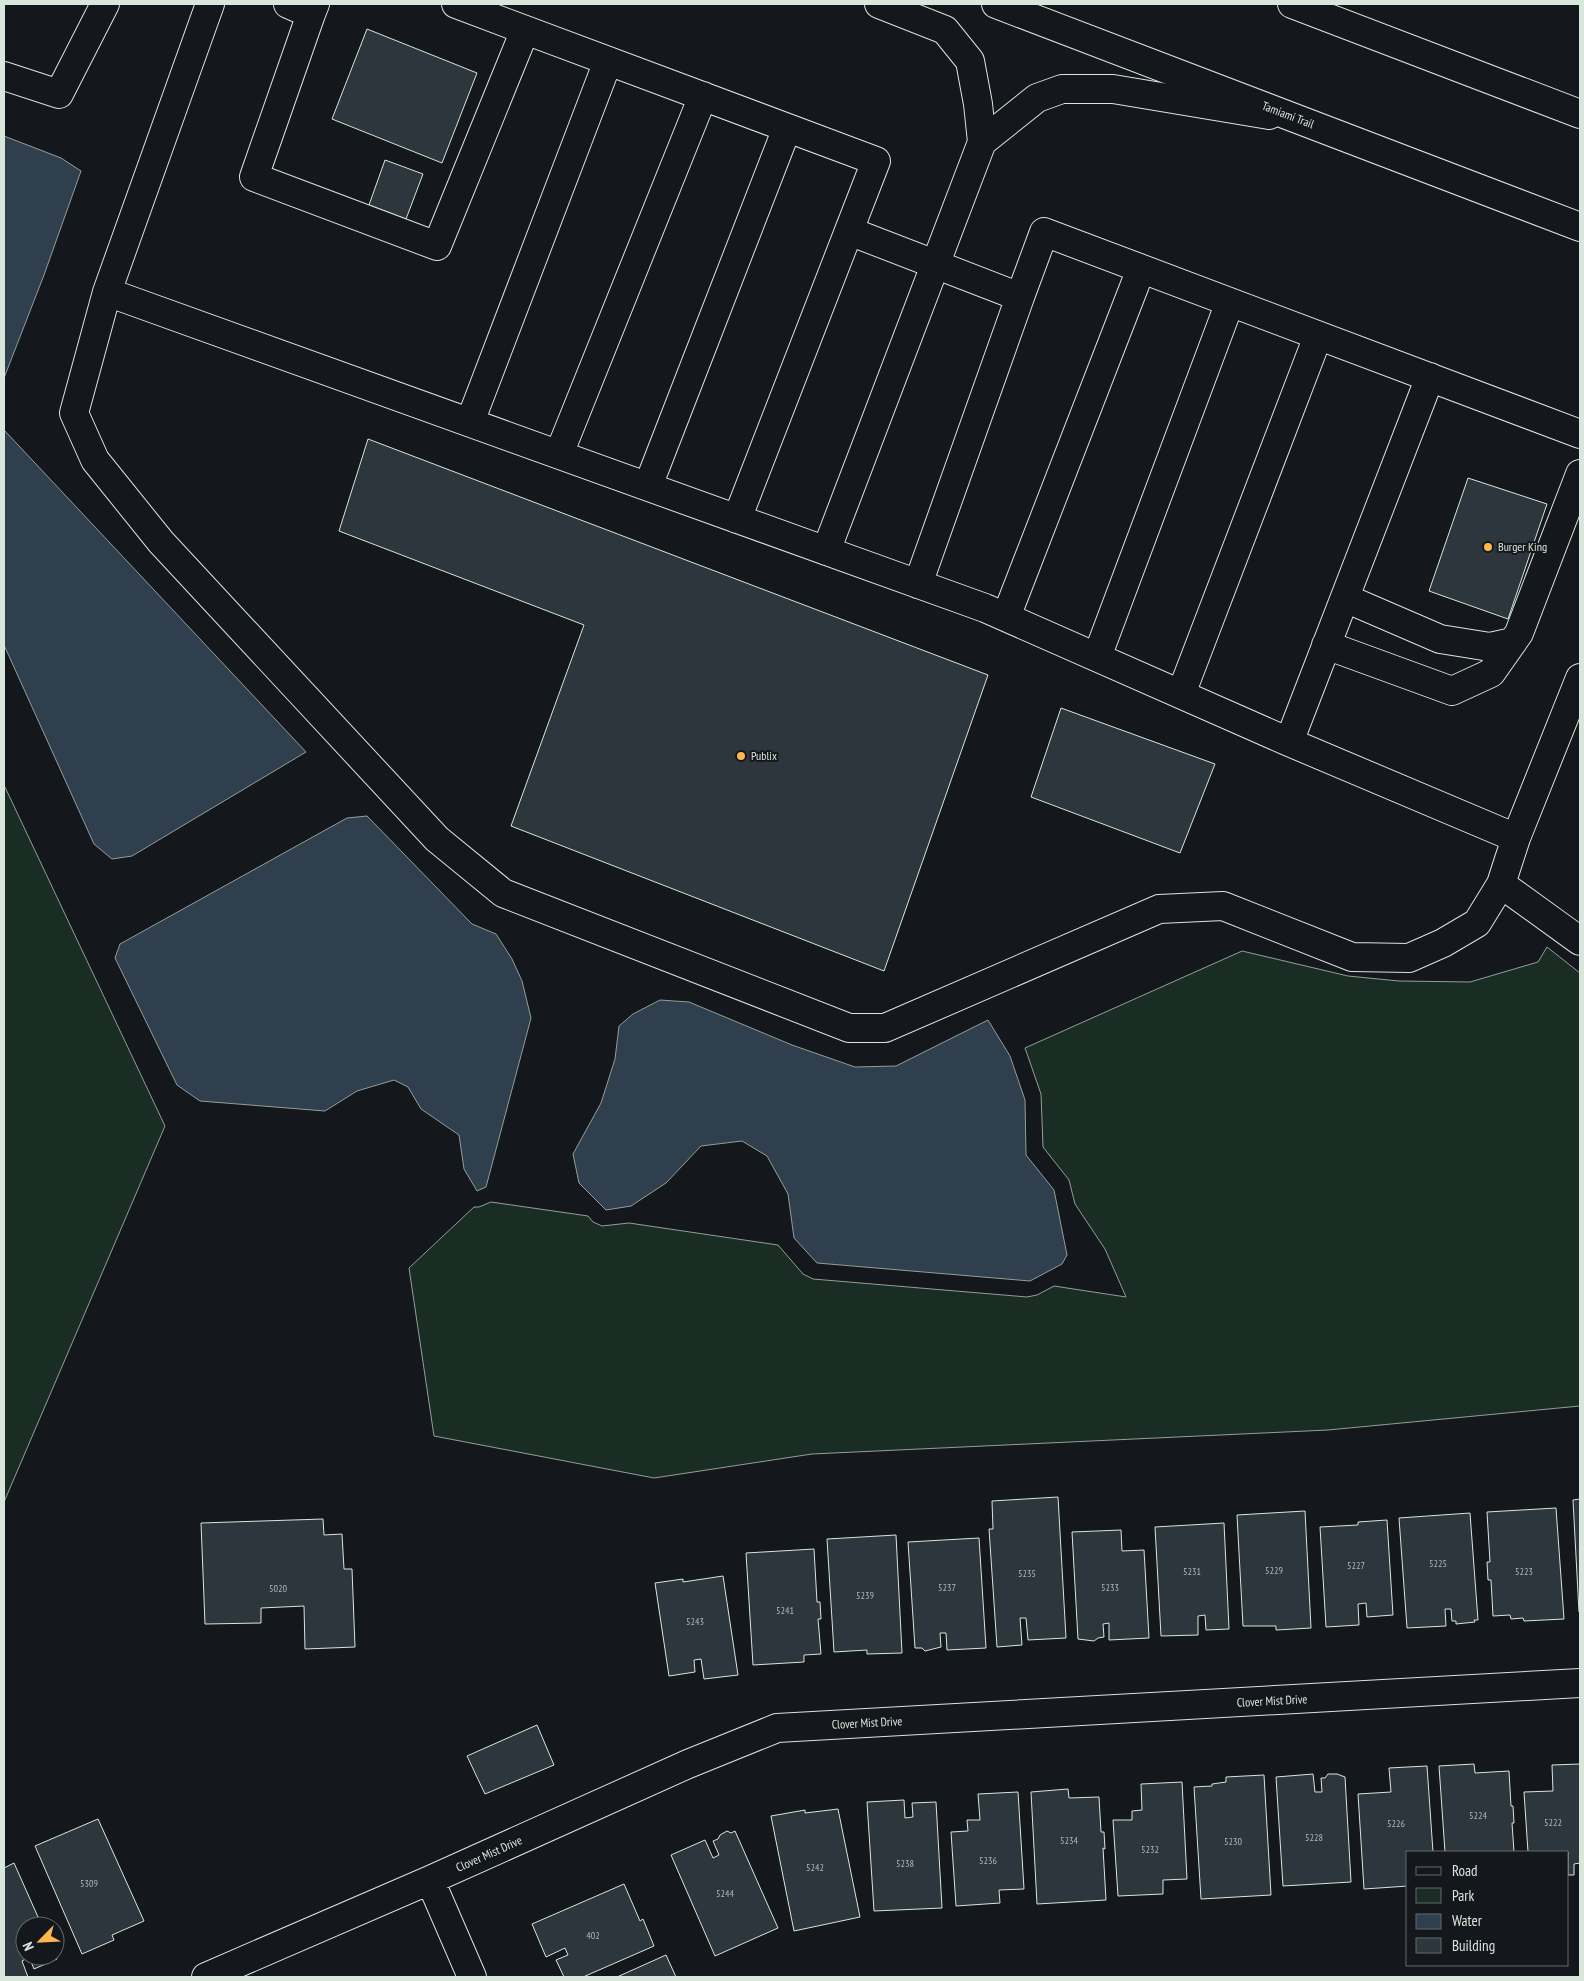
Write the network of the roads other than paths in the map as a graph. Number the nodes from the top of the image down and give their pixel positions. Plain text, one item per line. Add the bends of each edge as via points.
1 (105, 4) edge
2 (210, 4) edge
3 (456, 4) edge
4 (880, 4) edge
5 (996, 4) edge
6 (1292, 4) edge
7 (304, 7) edge
8 (525, 30) junction
9 (608, 61) junction
10 (4, 76) edge
11 (703, 96) junction
12 (1580, 114) edge
13 (1302, 120) junction
14 (787, 128) junction
15 (982, 142) junction
16 (1580, 227) edge
17 (849, 231) junction
18 (935, 265) junction
19 (1141, 269) junction
20 (107, 292) junction
21 (1020, 297) junction
22 (1230, 302) junction
23 (1318, 336) junction
24 (1430, 377) junction
25 (470, 422) junction
26 (1580, 434) edge
27 (559, 454) junction
28 (1580, 474) edge
29 (648, 486) junction
30 (737, 519) junction
31 (826, 551) junction
32 (918, 584) junction
33 (1345, 598) junction
34 (1006, 617) junction
35 (1513, 642) junction
36 (1326, 645) junction
37 (1097, 657) junction
38 (1580, 678) edge
39 (1181, 694) junction
40 (1289, 742) junction
41 (1516, 838) junction
42 (1501, 884) junction
43 (1580, 941) edge
44 (1580, 1684) edge
45 (430, 1880) junction
46 (206, 1977) edge
47 (472, 1977) edge

1 - 10 street via 60,94
2 - 20 street
3 - 8 street
4 - 15 street via 945,30 970,61
5 - 13 street, Tamiami Trail
6 - 12 street
7 - 8 street via 254,177 436,246
8 - 9 street
9 - 11 street
9 - 25 street
11 - 14 street
11 - 27 street
13 - 15 street via 1113,89 1062,89 1037,98
13 - 16 street, Tamiami Trail
14 - 17 street via 876,161
14 - 29 street
15 - 18 street
17 - 18 street
17 - 30 street
18 - 21 street
18 - 31 street
19 - 21 street via 1044,232
19 - 22 street
19 - 34 street
20 - 25 street
20 - 42 street via 74,413 95,460 161,542 437,839 503,893 849,1028 885,1028 1160,909 1223,906 1352,957 1409,958 1478,923
21 - 32 street
22 - 23 street
22 - 37 street
23 - 24 street
23 - 39 street
24 - 26 street
24 - 33 street
25 - 27 street
27 - 29 street
28 - 35 street
29 - 30 street
30 - 31 street
31 - 32 street
32 - 34 street
33 - 35 street via 1440,639 1490,647
33 - 36 street
34 - 37 street
35 - 36 street via 1491,673 1452,691
36 - 40 street
37 - 39 street
38 - 41 street
39 - 40 street
40 - 41 street
41 - 42 street
42 - 43 street
44 - 45 street, Clover Mist Drive via 777,1728 688,1764
45 - 46 street, Clover Mist Drive
45 - 47 street

